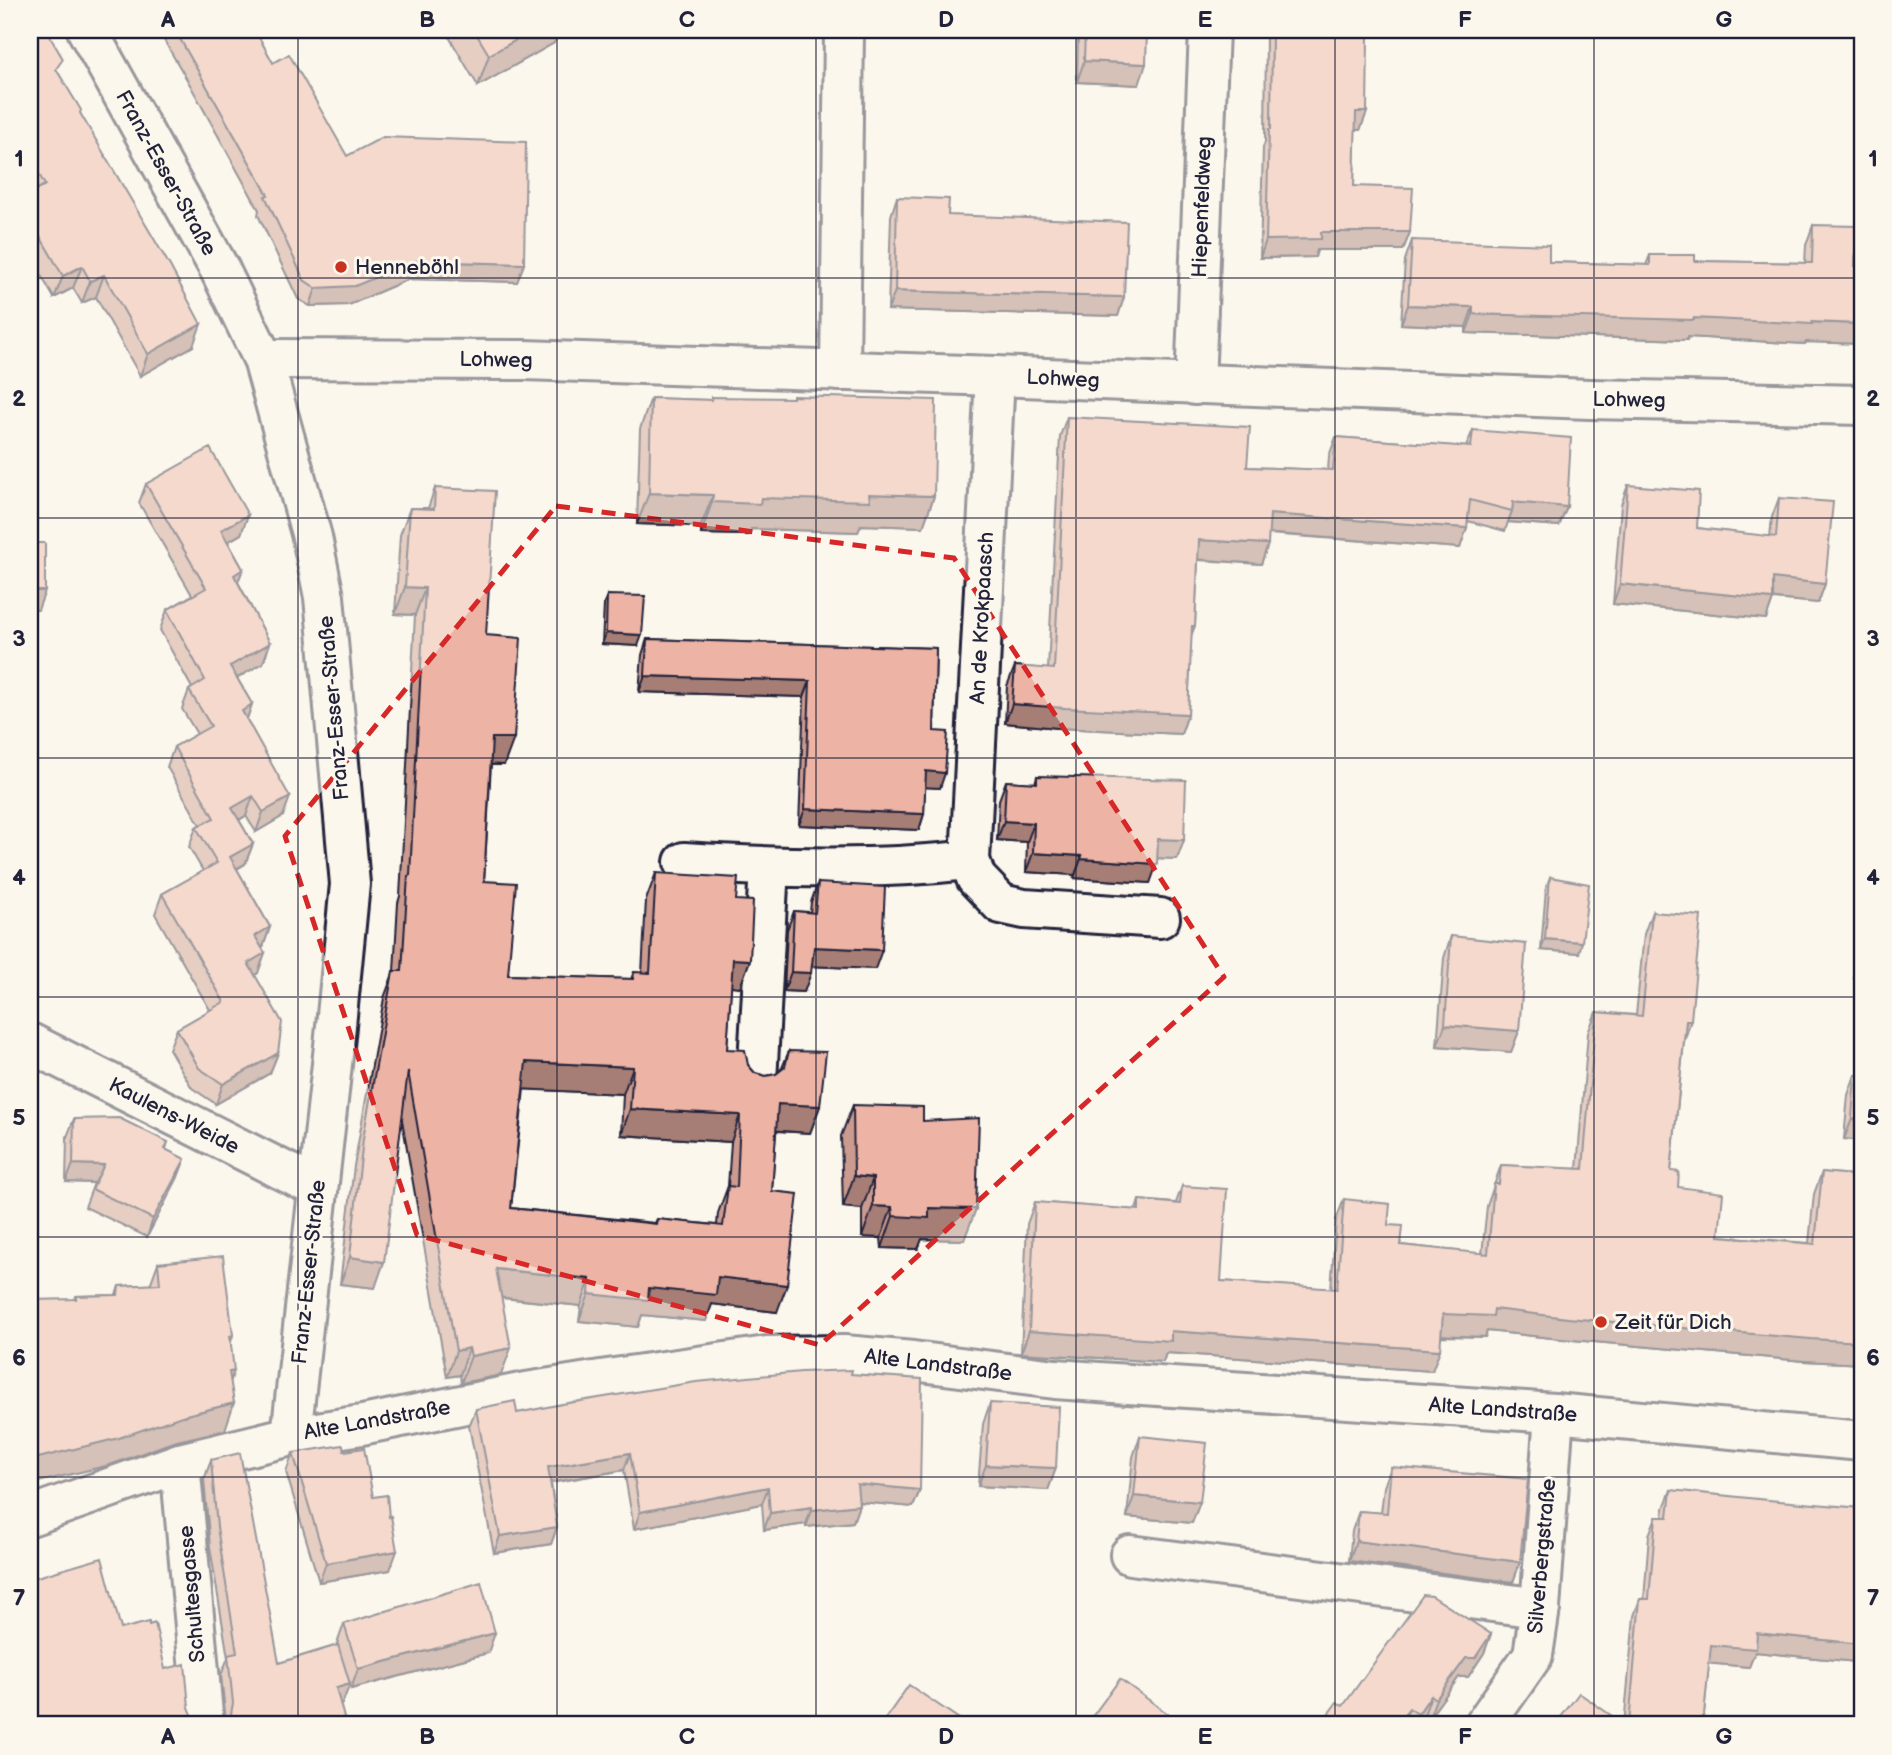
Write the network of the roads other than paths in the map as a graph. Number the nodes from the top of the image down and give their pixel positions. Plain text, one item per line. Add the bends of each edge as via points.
1 (87, 30) edge
2 (844, 30) edge
3 (1209, 30) edge
4 (263, 359) junction
5 (841, 371) junction
6 (995, 376) junction
7 (1195, 385) junction
8 (1862, 405) edge
9 (970, 860) junction
10 (684, 862) dead end
11 (769, 867) junction
12 (1160, 918) dead end
13 (30, 1043) edge
14 (757, 1081) edge
15 (318, 1188) junction
16 (1554, 1413) junction
17 (291, 1436) junction
18 (1862, 1441) edge
19 (180, 1463) junction
20 (30, 1516) edge
21 (1130, 1555) dead end
22 (1540, 1608) junction
23 (204, 1725) edge
24 (1484, 1725) edge

1 - 4 street, Franz-Esser-Straße via 220,270
2 - 5 street
3 - 7 street, Hiepenfeldweg
4 - 5 street, Lohweg via 524,360
4 - 15 street, Franz-Esser-Straße via 324,597 350,884
5 - 6 street, Lohweg
6 - 7 street, Lohweg
6 - 9 street, An de Krokpaasch
7 - 8 street, Lohweg
9 - 11 street
9 - 12 street via 976,878 1001,904
10 - 11 street
11 - 14 street
13 - 15 street, Kaulens-Weide
15 - 17 street, Franz-Esser-Straße
16 - 17 street, Alte Landstraße via 1055,1379 844,1354 767,1356 601,1380
16 - 18 street, Alte Landstraße
16 - 22 street, Silverbergstraße
17 - 19 street, Alte Landstraße
19 - 20 street, Alte Landstraße
19 - 23 street, Schultesgasse
21 - 22 street
22 - 24 street, Silverbergstraße via 1533,1655

